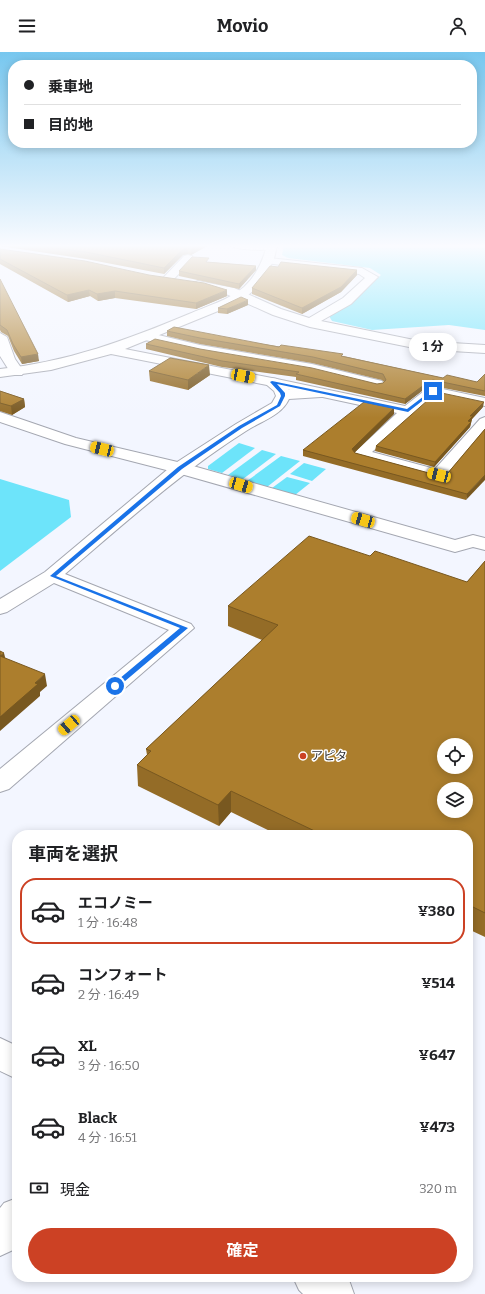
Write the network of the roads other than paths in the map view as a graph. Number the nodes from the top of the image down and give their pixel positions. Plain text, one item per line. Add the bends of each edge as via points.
1 (223, 303) edge
2 (258, 303) edge
3 (343, 303) edge
4 (310, 323) junction
5 (0, 336) edge
6 (146, 336) junction
7 (485, 349) edge
8 (112, 350) junction
9 (7, 375) edge
10 (272, 382) junction
11 (377, 384) edge
12 (321, 393) junction
13 (283, 396) junction
14 (485, 402) edge
15 (408, 411) junction
16 (0, 417) edge
17 (485, 422) edge
18 (180, 468) junction
19 (485, 544) edge
20 (52, 576) junction
21 (0, 608) edge
22 (0, 783) edge
23 (0, 1053) edge
24 (12, 1061) edge
25 (12, 1222) edge
26 (0, 1237) edge
27 (319, 1282) edge
28 (335, 1294) edge

1 - 6 street
2 - 4 street
3 - 4 street
4 - 7 street via 419,345
5 - 9 street via 8,359
6 - 8 street
6 - 11 street via 171,344 291,364
8 - 9 street via 51,367
8 - 10 street
10 - 12 street
10 - 13 street
12 - 13 street
12 - 15 street
13 - 18 street via 278,406 241,427
14 - 15 street via 433,391
15 - 17 street via 361,454 439,475
16 - 18 street via 71,442
18 - 19 street via 455,546 472,541
18 - 20 street
20 - 21 street
20 - 22 street via 184,628
23 - 24 street
25 - 26 street
27 - 28 street

